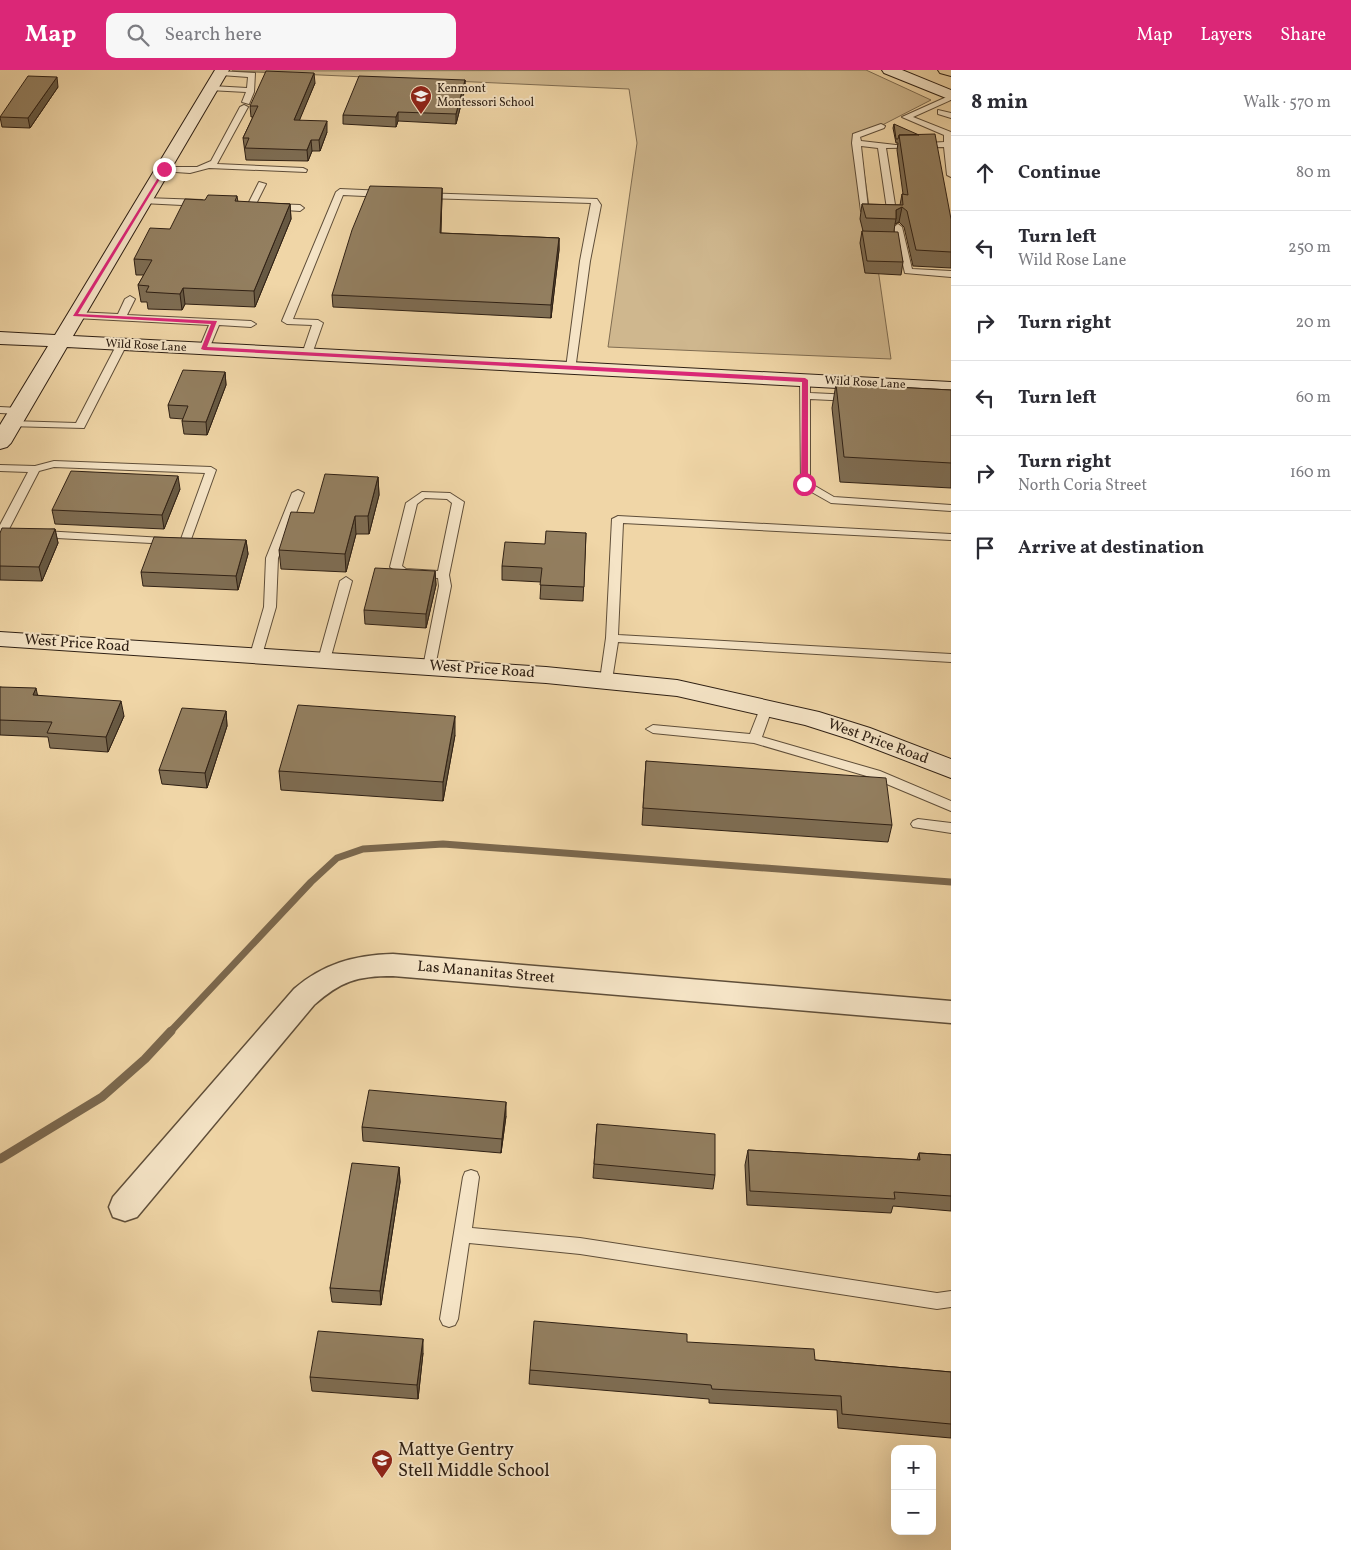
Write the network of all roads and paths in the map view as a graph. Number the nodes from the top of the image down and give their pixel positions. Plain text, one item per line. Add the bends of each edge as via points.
1 (889, 70) edge
2 (945, 70) edge
3 (951, 72) edge
4 (219, 77) edge
5 (250, 90) junction
6 (951, 96) edge
7 (941, 112) dead end
8 (951, 116) edge
9 (881, 126) dead end
10 (949, 135) edge
11 (856, 143) junction
12 (881, 145) junction
13 (949, 148) edge
14 (210, 166) junction
15 (164, 169) junction
16 (303, 170) dead end
17 (951, 176) edge
18 (262, 184) dead end
19 (399, 194) edge
20 (418, 195) edge
21 (145, 201) junction
22 (212, 204) edge
23 (241, 205) edge
24 (251, 206) junction
25 (300, 208) dead end
26 (898, 227) edge
27 (951, 274) edge
28 (130, 299) dead end
29 (75, 315) junction
30 (120, 318) junction
31 (215, 322) junction
32 (251, 324) dead end
33 (0, 338) edge
34 (59, 341) junction
35 (122, 344) junction
36 (204, 349) junction
37 (307, 354) junction
38 (571, 368) junction
39 (805, 388) junction
40 (951, 388) edge
41 (864, 398) edge
42 (10, 415) edge
43 (0, 443) edge
44 (0, 468) edge
45 (35, 469) junction
46 (298, 493) dead end
47 (951, 508) edge
48 (1, 532) edge
49 (951, 537) edge
50 (443, 575) junction
51 (346, 581) dead end
52 (612, 638) junction
53 (0, 639) edge
54 (256, 655) junction
55 (951, 658) edge
56 (324, 660) junction
57 (429, 666) junction
58 (606, 680) junction
59 (767, 706) junction
60 (653, 729) dead end
61 (755, 739) junction
62 (951, 769) edge
63 (951, 806) edge
64 (918, 824) dead end
65 (951, 828) edge
66 (951, 1012) edge
67 (471, 1177) dead end
68 (126, 1207) dead end
69 (462, 1235) junction
70 (951, 1299) edge
71 (449, 1320) dead end

1 - 6 street
2 - 3 highway
4 - 5 lane
4 - 5 lane via 252,75
4 - 15 street
5 - 14 lane
6 - 10 lane via 906,117
7 - 8 lane
9 - 11 lane via 856,136
10 - 13 lane
11 - 12 lane
11 - 12 lane via 864,209 876,213 892,210
12 - 13 lane
13 - 17 lane
14 - 15 lane via 184,171
14 - 16 lane
15 - 21 street
18 - 24 lane
19 - 37 lane via 340,192 287,321 318,323
20 - 38 lane via 594,201 597,204 585,261
21 - 22 lane
21 - 29 street
23 - 24 lane
24 - 25 lane
26 - 27 lane via 895,239 908,272
28 - 30 lane
29 - 30 lane
29 - 34 street
30 - 31 lane
31 - 32 lane
31 - 36 lane
33 - 34 street, Wild Rose Lane
34 - 35 street, Wild Rose Lane
34 - 42 street
35 - 36 street, Wild Rose Lane
35 - 42 lane via 80,426
36 - 37 street, Wild Rose Lane
37 - 38 street, Wild Rose Lane
38 - 39 street, Wild Rose Lane
39 - 40 street, Wild Rose Lane
39 - 41 lane
39 - 47 lane via 804,484 831,500
42 - 43 street
44 - 45 lane
45 - 48 lane
45 - 48 lane via 54,464 211,470 185,543
46 - 54 lane via 272,558 270,607
49 - 52 lane via 618,519
50 - 50 lane via 403,572 396,567 412,503 422,494 450,496 458,502
50 - 57 lane via 445,586
51 - 56 lane
52 - 55 lane
52 - 58 lane
53 - 54 street, West Price Road
54 - 56 street, West Price Road
56 - 57 street, West Price Road
57 - 58 street, West Price Road
58 - 59 street, West Price Road via 677,688
59 - 61 lane
59 - 62 street, West Price Road via 861,734
60 - 61 lane
61 - 63 lane via 875,774
64 - 65 lane
66 - 68 street, Las Mananitas Street via 393,966 342,970 322,980 304,996
67 - 69 lane
69 - 70 lane via 580,1246 937,1301
69 - 71 lane

